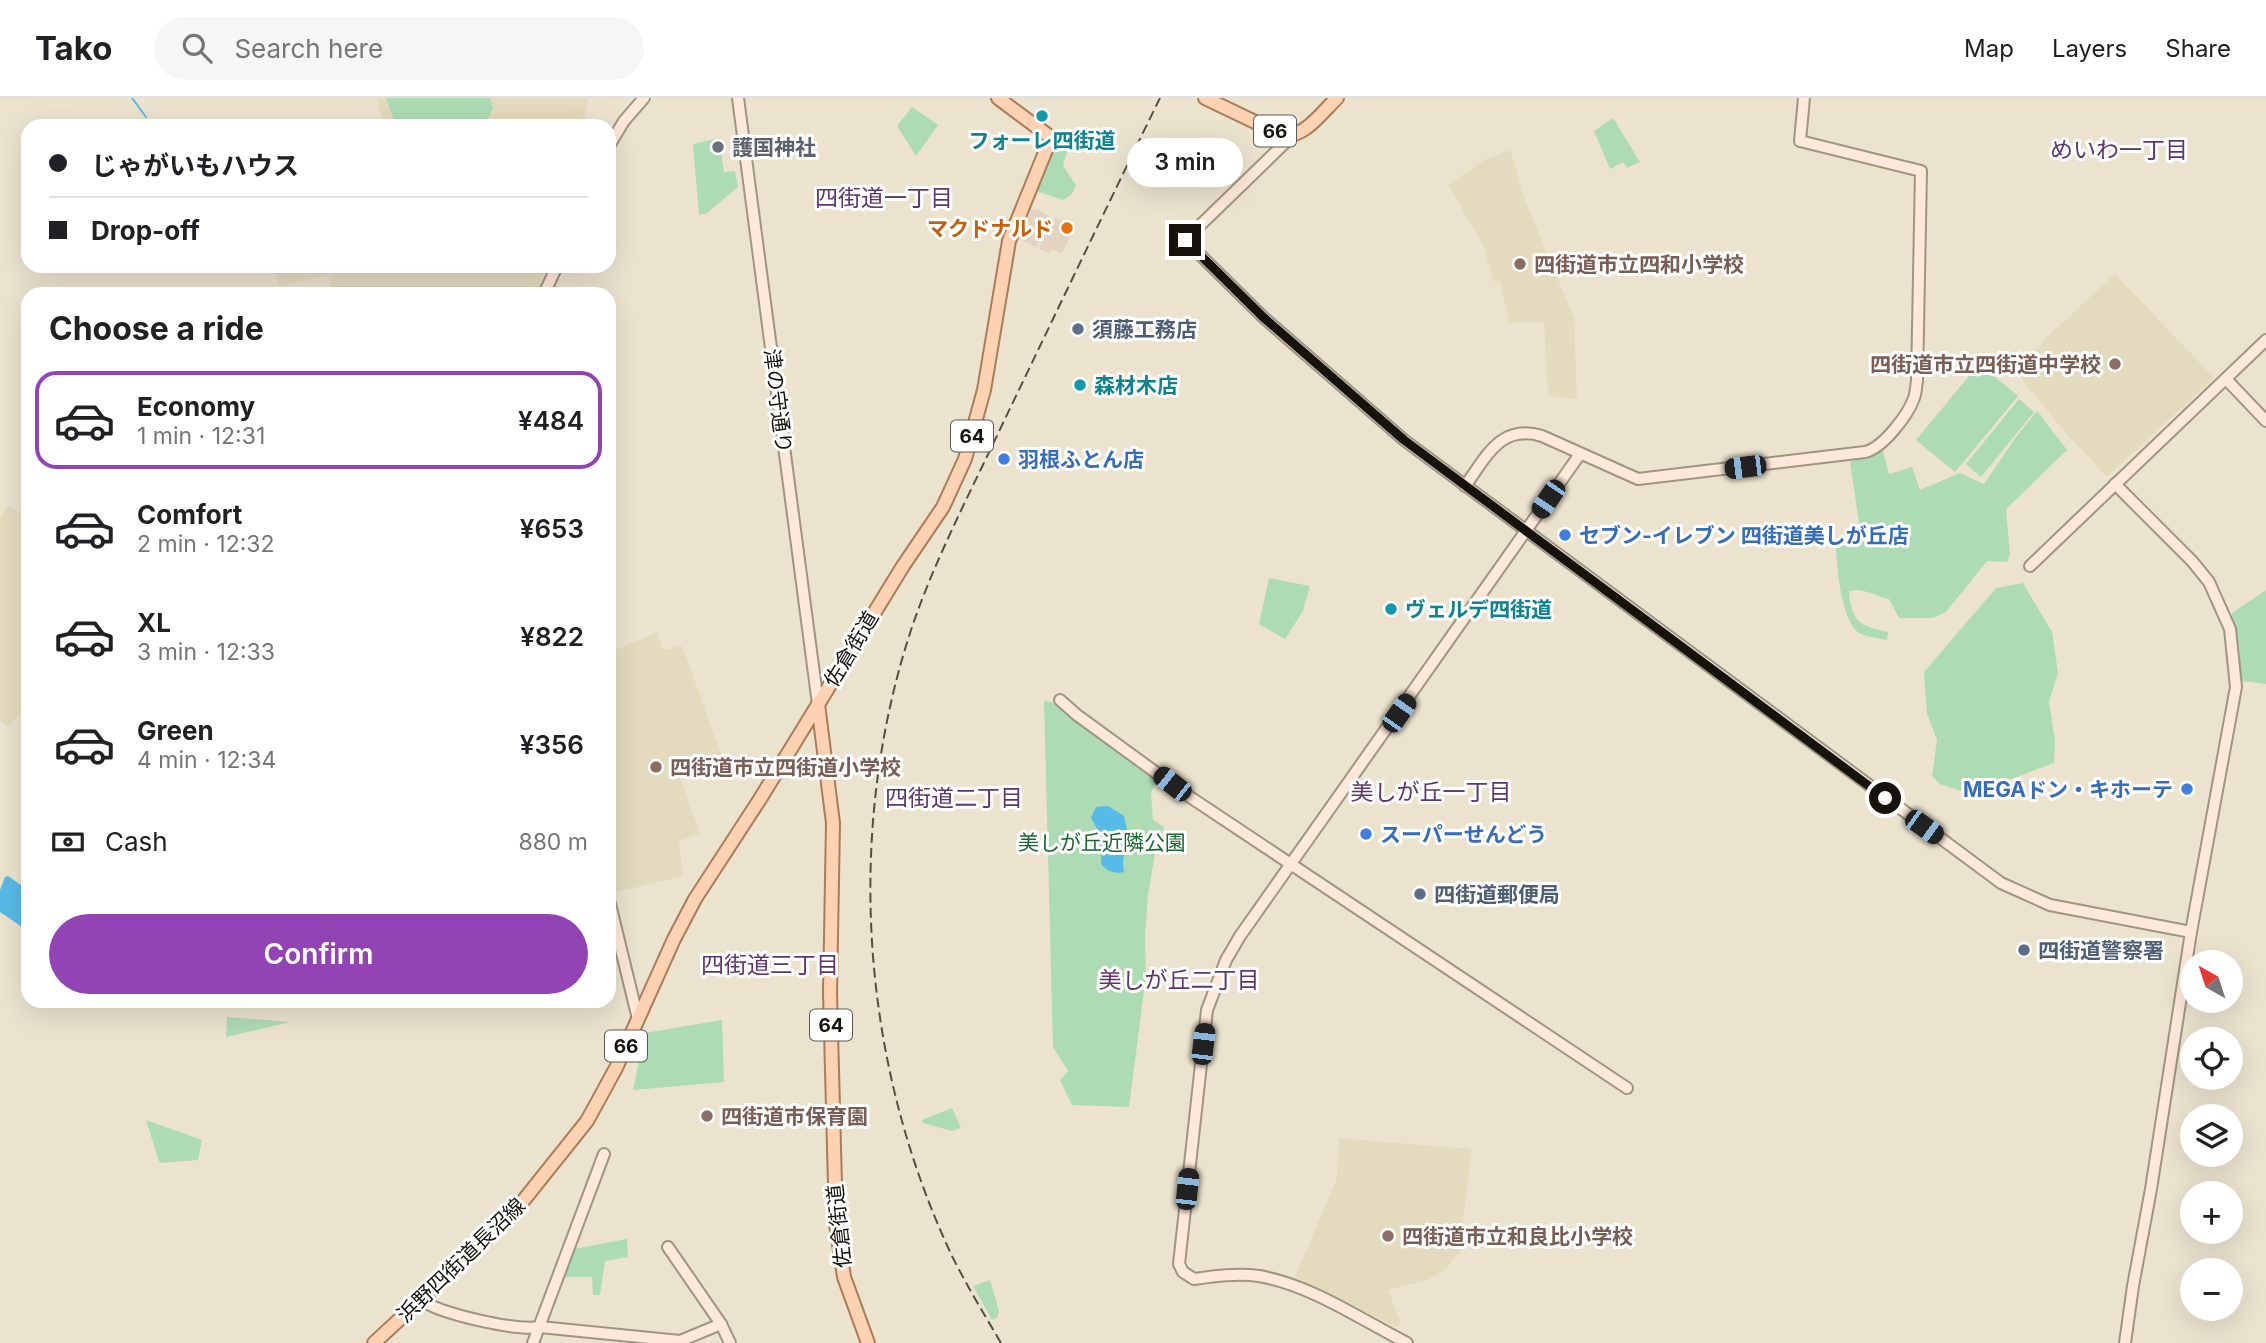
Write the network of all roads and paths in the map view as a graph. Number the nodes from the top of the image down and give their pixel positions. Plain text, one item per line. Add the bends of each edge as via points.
1 (644, 98) edge
2 (738, 98) edge
3 (998, 98) edge
4 (1205, 98) edge
5 (1337, 98) edge
6 (1804, 98) edge
7 (1013, 102) edge
8 (616, 134) edge
9 (1292, 136) junction
10 (2266, 340) edge
11 (2226, 379) junction
12 (2266, 421) edge
13 (1580, 454) junction
14 (2115, 484) junction
15 (1465, 486) junction
16 (1526, 531) junction
17 (2030, 566) dead end
18 (1060, 700) dead end
19 (818, 704) junction
20 (1291, 865) junction
21 (616, 929) edge
22 (2191, 932) junction
23 (638, 1019) junction
24 (1627, 1088) dead end
25 (604, 1154) dead end
26 (668, 1247) dead end
27 (421, 1300) junction
28 (721, 1324) junction
29 (540, 1327) junction
30 (374, 1343) edge
31 (533, 1343) edge
32 (730, 1343) edge
33 (868, 1343) edge
34 (1407, 1343) edge
35 (2125, 1343) edge

1 - 8 street
2 - 19 street, 津の守通り
3 - 7 main road, 佐倉街道 / 64
4 - 9 main road, 66
5 - 9 main road, 66
6 - 13 street via 1800,141 1921,171 1917,381 1907,410 1883,443 1856,453 1638,479
7 - 19 main road, 佐倉街道 / 64 via 1053,139 1009,241 986,378 965,459 938,517
9 - 15 street via 1185,240 1263,317 1385,425
10 - 11 street
11 - 12 street
11 - 14 street
13 - 15 street via 1542,436 1519,433 1496,444
13 - 16 street
14 - 17 street
14 - 22 street via 2209,582 2230,629 2236,687
15 - 16 street
16 - 20 street
16 - 22 street via 2001,883 2050,905
18 - 20 street via 1184,793
19 - 23 main road, 浜野四街道長沼線 / 66 via 695,899
19 - 33 main road, 佐倉街道 / 64 via 833,823 830,993 836,1224 844,1277
20 - 24 street
20 - 34 street via 1226,960 1207,1010 1179,1264 1194,1279 1255,1276 1288,1283
21 - 23 street
22 - 35 street
23 - 27 main road, 浜野四街道長沼線 / 66 via 599,1102 567,1148 506,1222
25 - 29 street
26 - 28 street
27 - 29 street via 501,1326
27 - 30 main road, 浜野四街道長沼線 / 66
28 - 29 street via 680,1341
28 - 32 street
29 - 31 street

